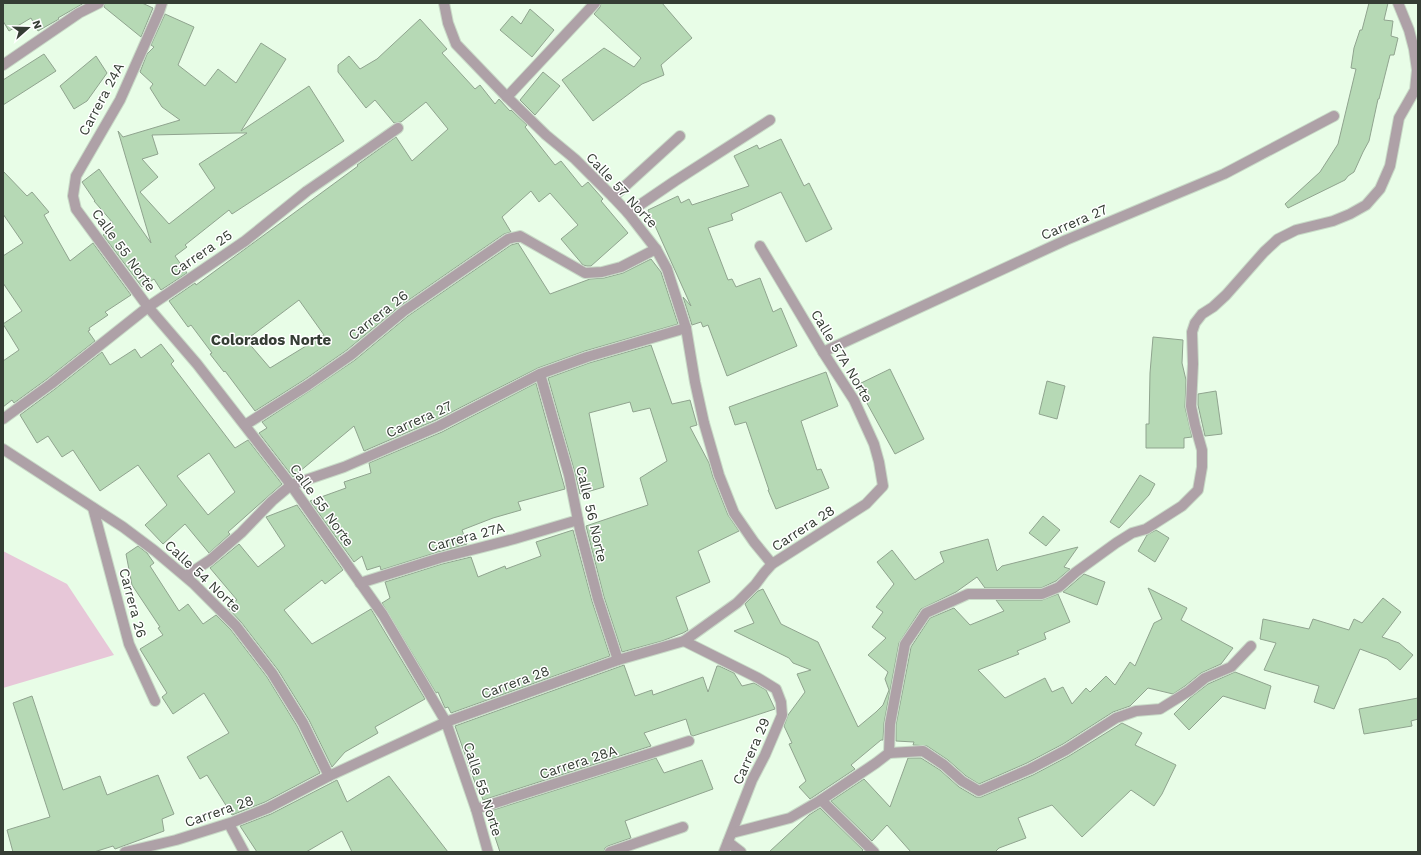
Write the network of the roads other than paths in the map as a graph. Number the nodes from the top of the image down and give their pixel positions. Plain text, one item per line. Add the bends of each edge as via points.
1 (100, 3) edge
2 (162, 3) edge
3 (444, 3) edge
4 (595, 3) edge
5 (1398, 3) edge
6 (3, 65) edge
7 (507, 97) junction
8 (1334, 116) dead end
9 (770, 120) dead end
10 (398, 128) dead end
11 (680, 136) dead end
12 (613, 197) junction
13 (76, 209) joint
14 (628, 213) junction
15 (760, 246) dead end
16 (656, 249) junction
17 (148, 307) junction
18 (686, 328) junction
19 (823, 352) junction
20 (540, 374) junction
21 (3, 419) edge
22 (245, 425) junction
23 (3, 449) edge
24 (291, 485) junction
25 (882, 486) joint
26 (93, 508) junction
27 (578, 520) junction
28 (772, 564) junction
29 (186, 576) junction
30 (360, 583) junction
31 (684, 641) junction
32 (1251, 646) dead end
33 (618, 660) junction
34 (155, 702) dead end
35 (446, 722) junction
36 (689, 741) dead end
37 (889, 753) junction
38 (329, 776) junction
39 (821, 800) junction
40 (476, 809) junction
41 (229, 824) junction
42 (683, 827) dead end
43 (730, 838) junction
44 (125, 852) edge
45 (244, 852) edge
46 (488, 852) edge
47 (610, 852) edge
48 (724, 852) edge
49 (741, 852) edge
50 (874, 852) edge

1 - 6 street via 79,13
2 - 13 street, Carrera 24A via 120,100 76,176 73,196
3 - 7 street, Calle 57 Norte via 456,44
4 - 7 street
5 - 37 street via 1409,30 1417,70 1415,90 1399,118 1390,166 1380,189 1366,205 1350,214 1296,230 1278,240 1226,295 1195,323 1192,332 1191,406 1202,450 1198,490 1182,506 1146,529 1132,533 1116,543 1050,592 968,594 926,613 905,644 890,724
7 - 12 street, Calle 57 Norte
8 - 19 street, Carrera 27 via 1224,174 1066,240
9 - 14 street
10 - 17 street, Carrera 25 via 306,191 244,241
11 - 12 street
12 - 14 street, Calle 57 Norte
13 - 17 street, Calle 55 Norte
14 - 16 street, Calle 57 Norte
15 - 19 street, Calle 57A Norte
16 - 18 street, Calle 57 Norte via 667,269
16 - 22 street, Carrera 26 via 621,267 585,273 520,236 508,239 404,311 351,355
17 - 21 street, Carrera 25
17 - 22 street, Calle 55 Norte
18 - 20 street, Carrera 27 via 587,357
18 - 28 street, Calle 57 Norte via 695,382 718,475 734,512
19 - 25 street, Calle 57A Norte via 854,400 871,438 879,462
20 - 24 street, Carrera 27 via 440,426 344,467
20 - 27 street, Calle 56 Norte via 562,449
22 - 24 street, Calle 55 Norte
23 - 26 street, Calle 54 Norte
24 - 29 street, Carrera 27 via 210,560
24 - 30 street, Calle 55 Norte
25 - 28 street, Carrera 28 via 866,504
26 - 29 street, Calle 54 Norte via 139,539
26 - 34 street, Carrera 26 via 130,644
27 - 30 street, Carrera 27A
27 - 33 street, Calle 56 Norte via 598,599
28 - 31 street, Carrera 28 via 736,603
29 - 38 street, Calle 54 Norte via 236,626 272,673 303,722
30 - 35 street, Calle 55 Norte via 383,615
31 - 33 street, Carrera 28
31 - 43 street, Carrera 29 via 776,689 781,702 782,715 752,780
32 - 37 street via 1231,667 1205,678 1160,709 1116,718 1030,769 979,791 923,751
33 - 35 street, Carrera 28
35 - 38 street, Carrera 28
35 - 40 street, Calle 55 Norte
36 - 40 street, Carrera 28A
37 - 39 street
38 - 41 street, Carrera 28 via 268,808
39 - 43 street via 790,818
39 - 50 street
40 - 46 street, Calle 55 Norte
41 - 44 street, Carrera 28
41 - 45 street
42 - 47 street
43 - 48 street, Carrera 29
43 - 49 street

